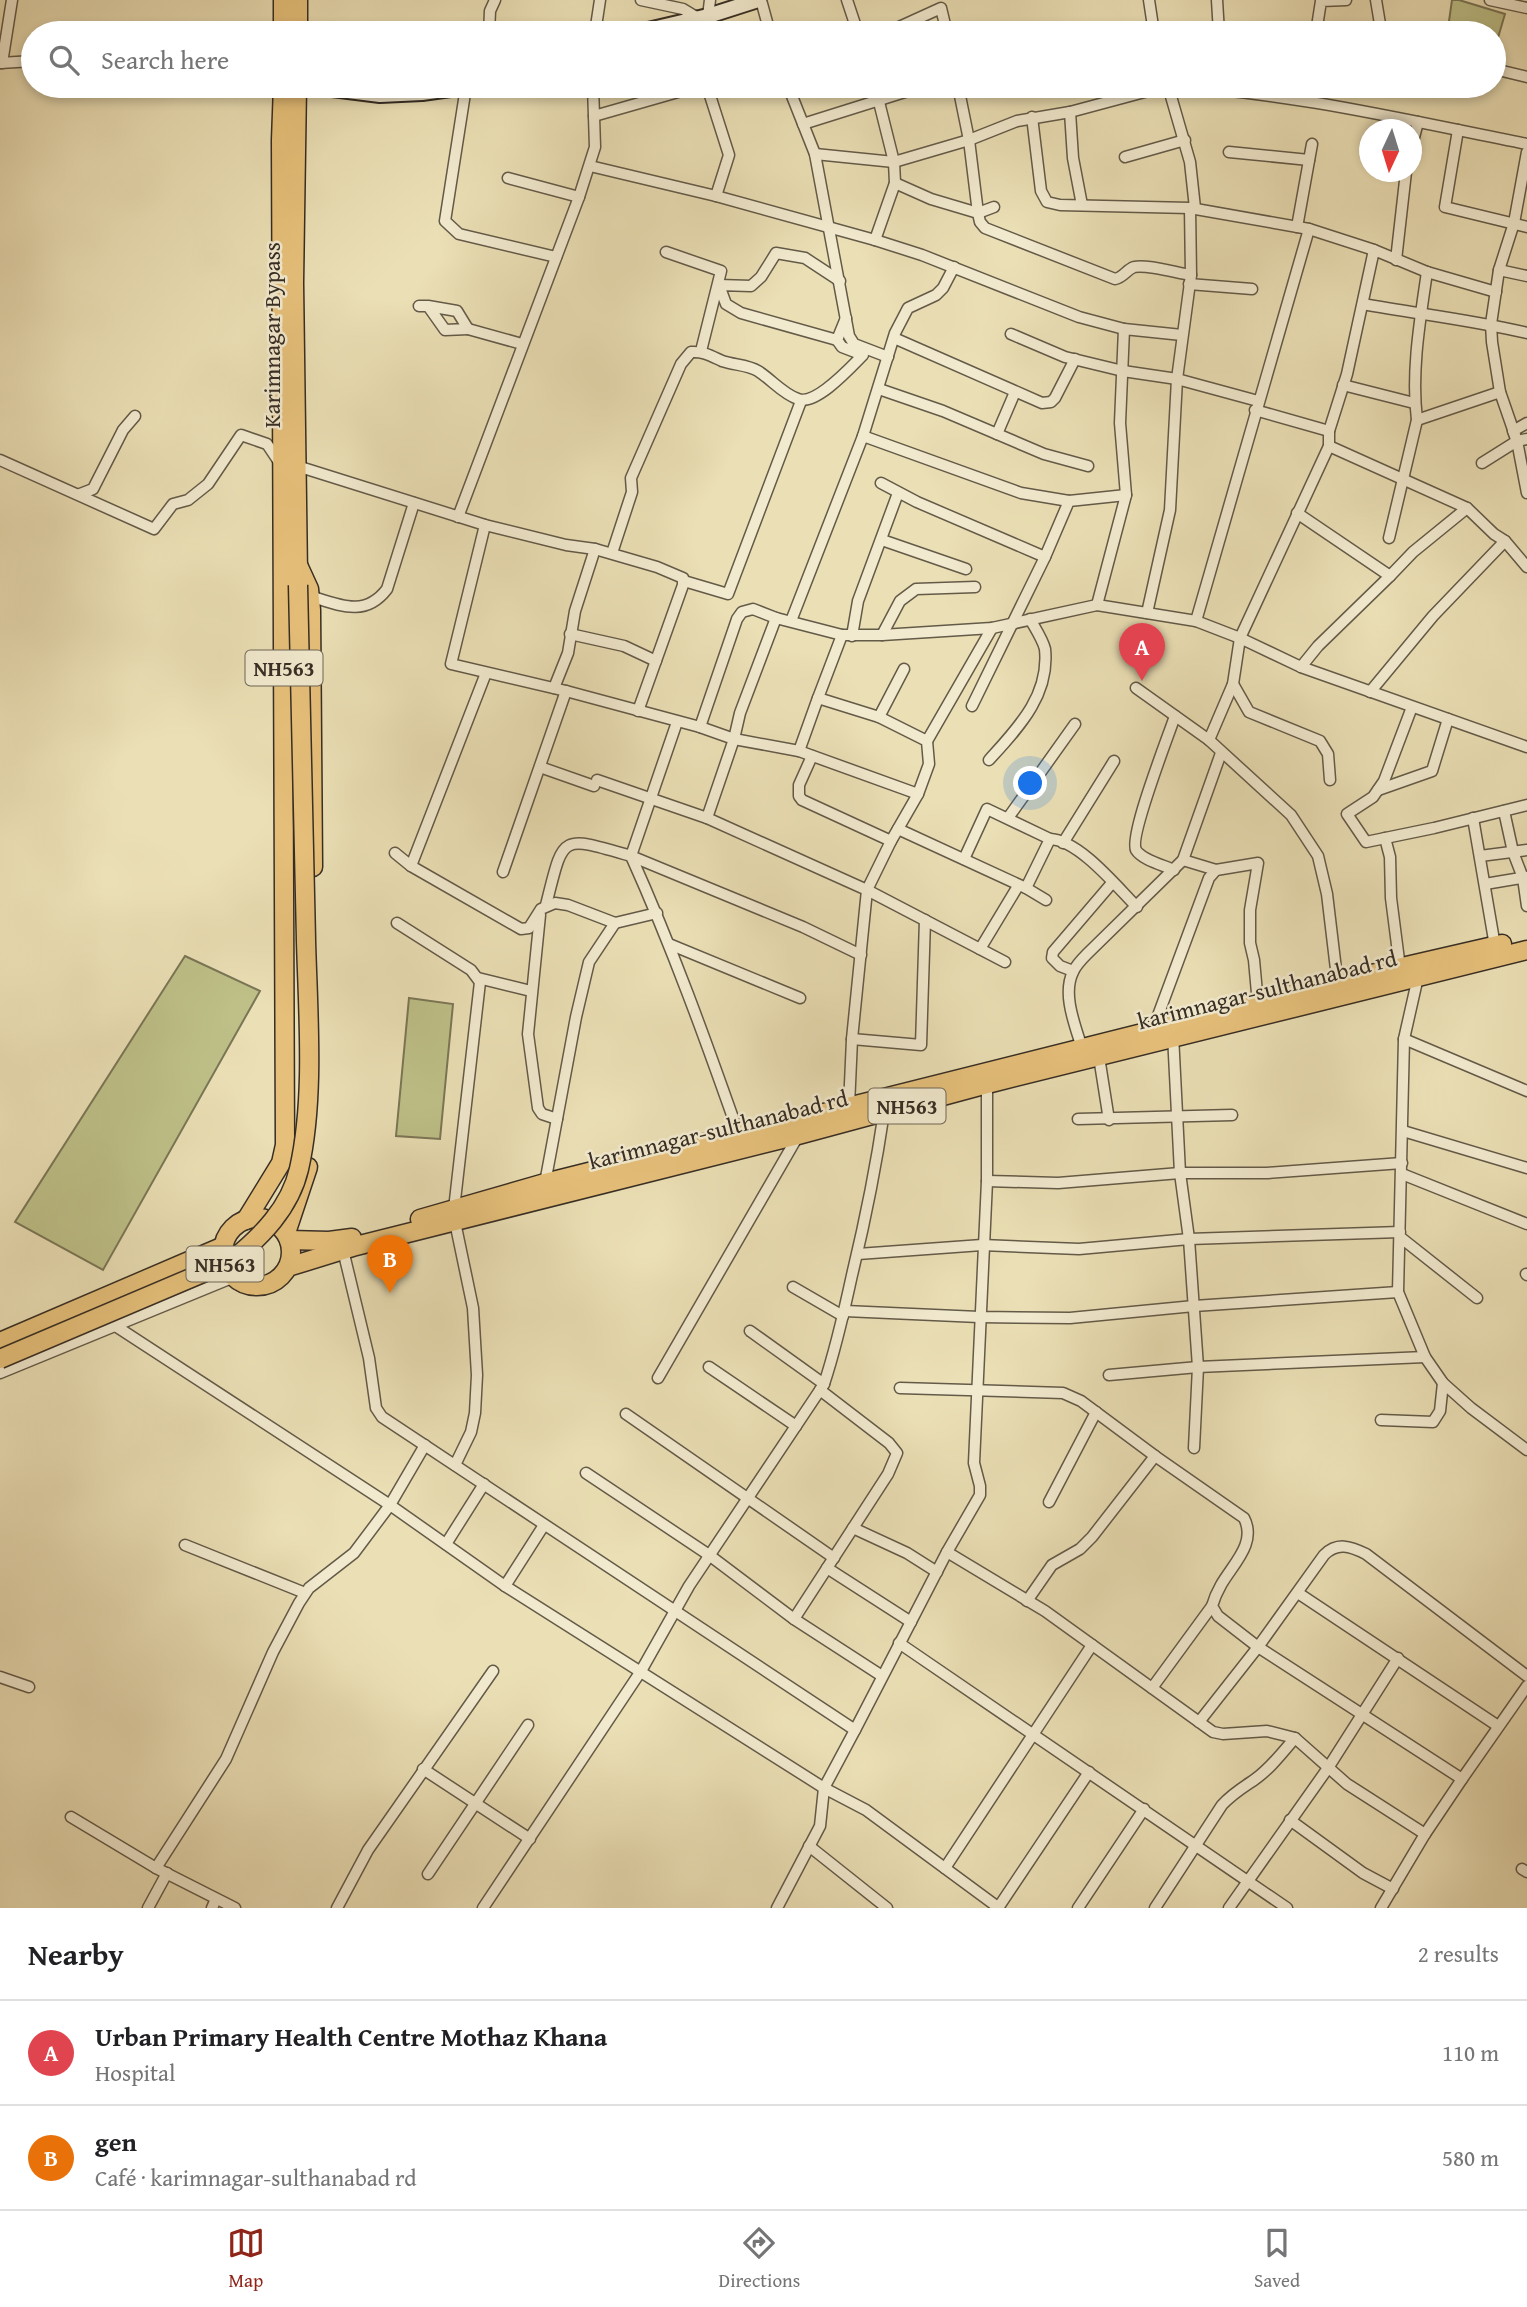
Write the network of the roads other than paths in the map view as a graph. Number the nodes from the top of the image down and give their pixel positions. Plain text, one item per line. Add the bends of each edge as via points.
1 (12, 0) edge
2 (283, 0) edge
3 (298, 0) edge
4 (495, 0) edge
5 (600, 0) edge
6 (641, 0) edge
7 (710, 0) edge
8 (759, 0) edge
9 (847, 0) edge
10 (1149, 0) edge
11 (1217, 0) edge
12 (1346, 0) edge
13 (1376, 0) edge
14 (1490, 0) edge
15 (1527, 8) edge
16 (283, 21) edge
17 (298, 21) edge
18 (490, 21) edge
19 (597, 21) edge
20 (695, 21) edge
21 (697, 21) edge
22 (699, 21) edge
23 (766, 21) edge
24 (855, 21) edge
25 (912, 21) edge
26 (944, 21) edge
27 (1152, 21) edge
28 (1218, 21) edge
29 (1318, 21) edge
30 (1380, 21) edge
31 (21, 62) edge
32 (1, 63) edge
33 (1506, 72) edge
34 (1527, 77) edge
35 (283, 98) edge
36 (297, 98) edge
37 (467, 98) edge
38 (593, 98) edge
39 (657, 98) edge
40 (711, 98) edge
41 (793, 98) edge
42 (882, 98) edge
43 (960, 98) edge
44 (1123, 98) edge
45 (1173, 98) edge
46 (1290, 98) edge
47 (1310, 98) edge
48 (879, 99) junction
49 (1310, 101) junction
50 (1070, 112) junction
51 (594, 116) junction
52 (1032, 117) junction
53 (1403, 119) edge
54 (1422, 123) edge
55 (803, 124) junction
56 (1458, 130) junction
57 (969, 140) junction
58 (1185, 140) junction
59 (1312, 144) dead end
60 (1527, 144) edge
61 (1229, 152) dead end
62 (1527, 152) edge
63 (815, 153) junction
64 (1125, 158) dead end
65 (1309, 160) junction
66 (894, 162) junction
67 (590, 166) junction
68 (508, 178) dead end
69 (1405, 182) edge
70 (895, 183) junction
71 (716, 196) junction
72 (579, 197) junction
73 (1082, 205) junction
74 (994, 207) dead end
75 (1193, 208) junction
76 (978, 213) junction
77 (1514, 223) junction
78 (1297, 227) junction
79 (1527, 227) edge
80 (831, 229) junction
81 (1309, 229) junction
82 (874, 240) junction
83 (1374, 250) junction
84 (666, 252) dead end
85 (555, 257) junction
86 (1396, 260) junction
87 (954, 267) junction
88 (1499, 270) junction
89 (1427, 272) junction
90 (1527, 276) edge
91 (1190, 280) junction
92 (840, 281) junction
93 (719, 285) junction
94 (1252, 289) dead end
95 (1496, 292) junction
96 (1363, 304) junction
97 (1420, 315) junction
98 (846, 318) junction
99 (1491, 324) junction
100 (468, 329) junction
101 (1124, 329) junction
102 (1527, 333) edge
103 (1011, 334) dead end
104 (1182, 335) junction
105 (894, 338) junction
106 (837, 340) junction
107 (522, 344) junction
108 (701, 351) junction
109 (888, 357) junction
110 (1076, 359) junction
111 (1123, 371) junction
112 (1177, 379) junction
113 (1343, 385) junction
114 (879, 389) junction
115 (1015, 392) junction
116 (1500, 392) junction
117 (801, 401) junction
118 (1414, 403) junction
119 (1256, 405) junction
120 (135, 416) dead end
121 (1417, 420) junction
122 (1527, 423) edge
123 (1329, 431) junction
124 (997, 435) junction
125 (863, 436) junction
126 (1519, 437) edge
127 (1329, 446) junction
128 (0, 460) edge
129 (1482, 463) dead end
130 (289, 465) junction
131 (1088, 466) dead end
132 (1401, 479) junction
133 (881, 483) dead end
134 (898, 493) junction
135 (1527, 493) edge
136 (80, 494) junction
137 (1126, 495) junction
138 (1069, 501) junction
139 (414, 503) junction
140 (1467, 508) junction
141 (1297, 513) junction
142 (458, 517) junction
143 (485, 525) junction
144 (1389, 538) dead end
145 (882, 540) junction
146 (1505, 541) junction
147 (595, 549) junction
148 (612, 553) junction
149 (1045, 557) junction
150 (1527, 567) edge
151 (967, 569) dead end
152 (1390, 576) junction
153 (684, 581) junction
154 (975, 587) dead end
155 (304, 590) junction
156 (1097, 605) junction
157 (1147, 613) junction
158 (776, 618) junction
159 (1030, 619) junction
160 (791, 621) junction
161 (1196, 621) junction
162 (1011, 624) junction
163 (992, 628) junction
164 (570, 634) junction
165 (847, 635) junction
166 (882, 635) junction
167 (1240, 638) junction
168 (656, 661) junction
169 (1301, 667) junction
170 (904, 670) dead end
171 (486, 673) junction
172 (1233, 684) junction
173 (554, 688) junction
174 (1136, 688) dead end
175 (566, 691) junction
176 (1370, 692) junction
177 (818, 698) junction
178 (972, 706) dead end
179 (1412, 707) junction
180 (638, 711) junction
181 (1175, 716) junction
182 (879, 717) junction
183 (1448, 719) junction
184 (677, 722) junction
185 (1075, 724) dead end
186 (700, 727) junction
187 (734, 739) junction
188 (1209, 740) junction
189 (927, 741) junction
190 (1527, 747) edge
191 (799, 751) junction
192 (1221, 752) junction
193 (812, 755) junction
194 (989, 760) dead end
195 (1114, 761) dead end
196 (540, 767) junction
197 (1330, 780) dead end
198 (1377, 790) junction
199 (918, 794) junction
200 (652, 799) junction
201 (1527, 805) edge
202 (1504, 811) junction
203 (707, 818) junction
204 (1008, 818) junction
205 (1473, 818) junction
206 (898, 829) junction
207 (1385, 838) junction
208 (1049, 839) junction
209 (891, 841) junction
210 (1063, 843) junction
211 (1527, 850) edge
212 (1513, 852) junction
213 (395, 853) dead end
214 (631, 856) junction
215 (1480, 856) junction
216 (964, 859) junction
217 (1183, 860) junction
218 (411, 866) junction
219 (1174, 870) junction
220 (1216, 870) junction
221 (503, 872) dead end
222 (1525, 877) edge
223 (1112, 883) junction
224 (1485, 884) junction
225 (1022, 887) junction
226 (867, 890) junction
227 (1045, 900) dead end
228 (1527, 906) edge
229 (544, 907) junction
230 (1137, 907) junction
231 (657, 913) junction
232 (925, 920) junction
233 (397, 923) dead end
234 (615, 923) junction
235 (1527, 939) edge
236 (669, 944) junction
237 (1495, 946) junction
238 (980, 949) junction
239 (1527, 950) edge
240 (861, 955) junction
241 (1005, 962) dead end
242 (1400, 968) junction
243 (1073, 971) junction
244 (1418, 977) junction
245 (478, 978) junction
246 (1338, 989) junction
247 (531, 991) junction
248 (800, 998) dead end
249 (1258, 1004) junction
250 (1153, 1029) junction
251 (1173, 1032) junction
252 (852, 1039) junction
253 (1404, 1039) junction
254 (1082, 1048) junction
255 (1099, 1057) junction
256 (987, 1084) junction
257 (1527, 1091) edge
258 (849, 1106) junction
259 (884, 1112) junction
260 (1178, 1115) junction
261 (1232, 1115) dead end
262 (557, 1119) junction
263 (1078, 1119) dead end
264 (1109, 1120) junction
265 (1402, 1131) junction
266 (739, 1135) junction
267 (798, 1135) junction
268 (1527, 1168) edge
269 (1402, 1169) junction
270 (1180, 1173) junction
271 (987, 1181) junction
272 (545, 1183) junction
273 (455, 1215) junction
274 (246, 1220) junction
275 (1527, 1224) edge
276 (1400, 1235) junction
277 (288, 1237) junction
278 (1189, 1239) junction
279 (982, 1245) junction
280 (223, 1246) junction
281 (343, 1250) junction
282 (858, 1254) junction
283 (288, 1267) junction
284 (234, 1277) junction
285 (793, 1287) dead end
286 (1398, 1292) junction
287 (1477, 1298) dead end
288 (1194, 1306) junction
289 (844, 1314) junction
290 (979, 1317) junction
291 (114, 1325) junction
292 (750, 1331) dead end
293 (0, 1342) edge
294 (1425, 1357) junction
295 (0, 1359) edge
296 (709, 1367) dead end
297 (1198, 1367) junction
298 (0, 1373) edge
299 (1109, 1375) dead end
300 (658, 1378) dead end
301 (1443, 1383) junction
302 (822, 1387) junction
303 (900, 1388) dead end
304 (976, 1390) junction
305 (1096, 1412) junction
306 (626, 1414) dead end
307 (1381, 1420) dead end
308 (796, 1426) junction
309 (425, 1445) junction
310 (1194, 1448) dead end
311 (1527, 1450) edge
312 (1155, 1456) junction
313 (455, 1465) junction
314 (586, 1473) dead end
315 (484, 1485) junction
316 (747, 1498) junction
317 (1049, 1502) dead end
318 (390, 1505) junction
319 (544, 1525) junction
320 (853, 1528) junction
321 (185, 1545) dead end
322 (446, 1545) junction
323 (947, 1552) junction
324 (709, 1555) junction
325 (834, 1558) junction
326 (827, 1568) junction
327 (937, 1572) junction
328 (505, 1586) junction
329 (305, 1593) junction
330 (1298, 1593) junction
331 (1027, 1601) junction
332 (1212, 1606) junction
333 (674, 1611) junction
334 (794, 1619) junction
335 (911, 1622) junction
336 (900, 1643) junction
337 (1092, 1645) junction
338 (1258, 1647) junction
339 (1398, 1658) junction
340 (493, 1671) dead end
341 (641, 1671) junction
342 (882, 1676) junction
343 (1527, 1676) edge
344 (0, 1677) edge
345 (1527, 1686) edge
346 (29, 1687) dead end
347 (1152, 1688) junction
348 (1361, 1714) junction
349 (1199, 1722) junction
350 (528, 1725) dead end
351 (1498, 1726) junction
352 (855, 1730) junction
353 (1034, 1734) junction
354 (1295, 1738) junction
355 (1328, 1768) junction
356 (423, 1769) junction
357 (1088, 1772) junction
358 (1462, 1779) junction
359 (824, 1788) junction
360 (475, 1803) junction
361 (1144, 1809) junction
362 (71, 1817) dead end
363 (1290, 1820) junction
364 (1425, 1834) junction
365 (530, 1839) junction
366 (1195, 1843) junction
367 (809, 1846) junction
368 (156, 1868) junction
369 (945, 1868) junction
370 (167, 1873) junction
371 (428, 1874) dead end
372 (1246, 1881) junction
373 (1393, 1889) junction
374 (214, 1903) edge
375 (778, 1907) edge
376 (148, 1908) edge
377 (235, 1908) edge
378 (337, 1908) edge
379 (483, 1908) edge
380 (887, 1908) edge
381 (999, 1908) edge
382 (1078, 1908) edge
383 (1155, 1908) edge
384 (1228, 1908) edge
385 (1287, 1908) edge
386 (1381, 1908) edge

1 - 32 street
2 - 16 highway
3 - 17 highway
4 - 18 street
5 - 19 street
6 - 20 street via 683,9
7 - 21 street
8 - 22 street
8 - 23 street
9 - 24 street
10 - 27 street
11 - 28 street
12 - 29 street via 1321,1
13 - 30 street
14 - 15 street
25 - 26 street via 941,8
31 - 32 street
33 - 34 street
35 - 130 highway, NH563
36 - 130 highway, Karimnagar Bypass / NH563
37 - 85 street via 445,221 459,234
38 - 51 street
39 - 51 street
40 - 71 street via 729,155
41 - 55 street
42 - 48 street
43 - 57 street
44 - 50 street
45 - 58 street
46 - 49 street
47 - 49 street
48 - 55 street
48 - 66 street
49 - 53 street
50 - 52 street
50 - 73 street
51 - 67 street
52 - 57 street
52 - 73 street via 1043,197 1052,204
54 - 56 street
55 - 63 street
56 - 60 street
56 - 77 street via 1445,207
57 - 66 street
57 - 76 street
58 - 64 street
58 - 75 street via 1193,176
59 - 65 street
61 - 65 street
62 - 77 street
63 - 66 street
63 - 80 street
65 - 78 street
66 - 70 street
67 - 71 street
67 - 72 street
68 - 72 street
69 - 86 street
70 - 76 street
70 - 82 street
71 - 80 street
72 - 85 street
73 - 75 street
74 - 76 street
75 - 78 street
75 - 91 street
76 - 91 street via 985,228 1110,277 1119,279 1131,268 1140,267
77 - 79 street
77 - 88 street
78 - 81 street
80 - 82 street
80 - 92 street
81 - 83 street
81 - 119 street
82 - 87 street
83 - 86 street
83 - 96 street
84 - 93 street via 722,271
85 - 107 street
86 - 89 street
87 - 101 street via 1079,317
87 - 105 street via 936,295 908,308
88 - 90 street
88 - 95 street
89 - 95 street
89 - 97 street
91 - 94 street
91 - 104 street
92 - 93 street via 805,258 776,253 751,286
92 - 98 street
93 - 106 street via 726,304 741,313
93 - 108 street
95 - 99 street
96 - 97 street
96 - 113 street
97 - 99 street
97 - 118 street
98 - 106 street
98 - 109 street via 854,344
99 - 102 street
99 - 116 street
100 - 100 street via 445,330 423,306 457,311
100 - 107 street
101 - 104 street
101 - 111 street
103 - 110 street
104 - 112 street
105 - 109 street
105 - 115 street
106 - 117 street via 842,347 863,355 841,378
107 - 142 street
108 - 117 street via 757,370
108 - 148 street via 686,358 670,389 631,478 632,492
109 - 114 street
110 - 111 street
110 - 115 street via 1051,402
111 - 112 street
111 - 137 street via 1120,423
112 - 119 street
112 - 157 street via 1170,510
113 - 118 street
113 - 123 street
114 - 124 street
114 - 125 street
115 - 124 street
116 - 121 street
116 - 126 street
117 - 153 street via 727,594
118 - 121 street
119 - 123 street
119 - 161 street
120 - 136 street via 93,489
121 - 132 street
122 - 126 street
123 - 127 street
124 - 131 street
125 - 138 street via 1021,492
125 - 160 street
126 - 129 street
126 - 135 street
127 - 132 street
127 - 141 street
128 - 136 street
130 - 136 street via 267,444 241,435 208,484 188,500 173,504 154,529
130 - 139 street
130 - 155 highway, Karimnagar Bypass / NH563
130 - 274 highway, NH563 via 284,598 285,1145 281,1163
132 - 140 street
132 - 144 street
133 - 134 street
134 - 145 street
134 - 149 street
137 - 138 street
137 - 156 street
138 - 149 street
139 - 142 street
139 - 155 street via 387,589 380,598 370,605 344,607
140 - 146 street
140 - 152 street
141 - 152 street
141 - 167 street
142 - 143 street
143 - 147 street
143 - 171 street via 452,664
145 - 151 street
145 - 165 street
146 - 150 street
146 - 176 street via 1433,616
147 - 148 street
147 - 164 street
148 - 153 street via 676,573
149 - 162 street
152 - 169 street
153 - 168 street
154 - 166 street via 916,589 900,601
155 - 277 highway, NH563 via 313,1139
155 - 295 highway, bridge via 307,1109 299,1170 285,1204 256,1241 231,1261
156 - 157 street
156 - 159 street
157 - 161 street
158 - 160 street
158 - 186 street via 753,609 737,619
158 - 187 street
159 - 162 street
159 - 194 street via 1045,648 1043,679 1033,707
160 - 165 street
161 - 167 street
162 - 163 street
162 - 178 street
163 - 166 street
163 - 189 street
164 - 168 street via 624,646
164 - 173 street
165 - 166 street
165 - 177 street
167 - 169 street
167 - 172 street
168 - 180 street
169 - 176 street
170 - 182 street
171 - 173 street
171 - 218 street
172 - 188 street
172 - 197 street via 1249,712 1320,741 1328,754
173 - 175 street
174 - 181 street
175 - 180 street
175 - 196 street
176 - 179 street
177 - 182 street
177 - 191 street
179 - 183 street
179 - 198 street
180 - 184 street
181 - 188 street
181 - 219 street via 1135,846 1143,857
182 - 189 street
183 - 190 street
183 - 198 street via 1432,771
184 - 186 street
184 - 200 street
185 - 204 street
186 - 187 street
187 - 191 street
187 - 203 street
188 - 192 street
189 - 199 street via 929,764
191 - 193 street
192 - 217 street
192 - 246 street via 1291,815 1318,856
193 - 199 street
193 - 209 street via 798,790 802,800
195 - 210 street
196 - 200 street
196 - 221 street
198 - 207 street via 1347,814 1366,842
199 - 206 street
200 - 203 street
200 - 214 street
201 - 202 street
202 - 205 street
202 - 212 street
203 - 226 street
204 - 208 street
204 - 216 street via 987,809
205 - 207 street
205 - 215 street
206 - 209 street
206 - 216 street
207 - 242 street
208 - 210 street
208 - 225 street
209 - 226 street
210 - 223 street via 1089,859
211 - 212 street
212 - 215 street
212 - 222 street
213 - 218 street
214 - 229 street via 584,843 564,847
214 - 231 street
214 - 240 street
215 - 224 street
216 - 225 street
217 - 219 street
217 - 220 street
218 - 229 street via 521,929 529,928
219 - 230 street
220 - 249 street via 1258,863 1250,943
220 - 250 street via 1209,878
222 - 224 street
222 - 228 street
223 - 230 street
223 - 243 street via 1053,952 1055,963
224 - 237 street
225 - 227 street
225 - 238 street
226 - 232 street
226 - 240 street
229 - 234 street via 568,905
229 - 247 street
230 - 243 street
231 - 234 street
231 - 236 street
232 - 238 street
232 - 252 street via 921,1045
233 - 245 street
234 - 262 street via 589,962
235 - 237 highway, NH563
236 - 248 street
236 - 266 street
237 - 242 highway, NH563
238 - 241 street
239 - 244 highway, karimnagar-sulthanabad rd / NH563
240 - 252 street
242 - 246 highway, NH563
243 - 254 street via 1071,1011
244 - 246 highway, karimnagar-sulthanabad rd / NH563
244 - 253 street
245 - 247 street
245 - 273 street
246 - 249 highway, NH563
246 - 251 highway, karimnagar-sulthanabad rd / NH563
247 - 262 street via 528,1034 536,1099 542,1114
249 - 251 highway, NH563
250 - 251 highway, NH563
250 - 254 highway, NH563
251 - 255 highway, karimnagar-sulthanabad rd / NH563
251 - 260 street
252 - 258 street
253 - 257 street
253 - 265 street
254 - 258 highway, NH563
255 - 256 highway, karimnagar-sulthanabad rd / NH563
255 - 264 street
256 - 259 highway, karimnagar-sulthanabad rd / NH563
256 - 271 street
258 - 266 highway, NH563
259 - 267 highway, karimnagar-sulthanabad rd / NH563
259 - 282 street
260 - 261 street
260 - 264 street
260 - 270 street
262 - 272 street
263 - 264 street
265 - 268 street
265 - 269 street
266 - 272 highway, NH563
267 - 273 highway, karimnagar-sulthanabad rd / NH563
267 - 300 street
269 - 270 street
269 - 275 street
269 - 276 street
270 - 271 street via 1058,1184
270 - 278 street
271 - 279 street
272 - 273 highway, NH563
273 - 277 highway, NH563 via 329,1241
273 - 281 highway, karimnagar-sulthanabad rd / NH563
273 - 313 street via 473,1308 477,1375 471,1432
274 - 277 highway, NH563 via 269,1220
274 - 280 highway, NH563 via 234,1227
276 - 278 street
276 - 286 street
276 - 287 street
277 - 283 highway, NH563 via 292,1254
278 - 279 street via 1079,1249
278 - 288 street
279 - 282 street
279 - 290 street
280 - 284 highway, NH563 via 226,1266
280 - 293 highway
281 - 283 highway, karimnagar-sulthanabad rd / NH563
281 - 309 street via 376,1408 382,1417
282 - 289 street
283 - 284 highway, NH563 via 274,1282 260,1286
284 - 291 street
285 - 289 street
286 - 288 street
286 - 294 street
288 - 290 street via 1070,1318
288 - 297 street
289 - 290 street
289 - 302 street
290 - 304 street
291 - 298 street
291 - 318 street
292 - 302 street
294 - 297 street
294 - 301 street
296 - 308 street
297 - 299 street
297 - 310 street
301 - 307 street via 1440,1411 1433,1422
301 - 311 street
302 - 308 street
302 - 320 street via 897,1452 893,1466
303 - 304 street
304 - 305 street via 1063,1393
304 - 323 street via 974,1463 980,1495
305 - 312 street
305 - 317 street
306 - 316 street
308 - 316 street
309 - 313 street
309 - 318 street
312 - 331 street via 1092,1537 1052,1565
312 - 332 street via 1232,1508 1249,1527 1242,1553
313 - 315 street
314 - 324 street
315 - 319 street
315 - 322 street
316 - 324 street
316 - 325 street
318 - 322 street
318 - 329 street via 354,1552
319 - 328 street
319 - 333 street
320 - 325 street
320 - 327 street
321 - 329 street
322 - 328 street
323 - 327 street
323 - 331 street
324 - 333 street
324 - 334 street
325 - 326 street
326 - 334 street
326 - 335 street
327 - 335 street
328 - 341 street
329 - 368 street via 273,1652 226,1759
330 - 338 street
330 - 339 street
330 - 343 street via 1331,1548 1354,1548
331 - 337 street
332 - 338 street
332 - 347 street
333 - 341 street
333 - 352 street
334 - 342 street
335 - 336 street
336 - 342 street
336 - 353 street
337 - 347 street
337 - 353 street
338 - 348 street
338 - 349 street
339 - 348 street
339 - 351 street
340 - 356 street
341 - 359 street
341 - 365 street
342 - 352 street
344 - 346 street
345 - 351 street
347 - 349 street
348 - 355 street
348 - 358 street
349 - 354 street via 1223,1734 1267,1731
350 - 360 street
351 - 358 street
352 - 359 street
353 - 357 street
353 - 369 street
354 - 355 street
354 - 366 street via 1277,1760 1235,1791
355 - 363 street
355 - 364 street
356 - 360 street
356 - 378 street via 368,1850
357 - 361 street
357 - 381 street
358 - 364 street
359 - 367 street via 820,1826
359 - 369 street via 866,1810
360 - 365 street
360 - 371 street
361 - 366 street
361 - 382 street
362 - 368 street
363 - 372 street
363 - 373 street
364 - 373 street
365 - 379 street
366 - 372 street
366 - 383 street
367 - 375 street
367 - 380 street
368 - 370 street
369 - 381 street
370 - 374 street
370 - 376 street
372 - 384 street
372 - 385 street
373 - 386 street
374 - 377 street

